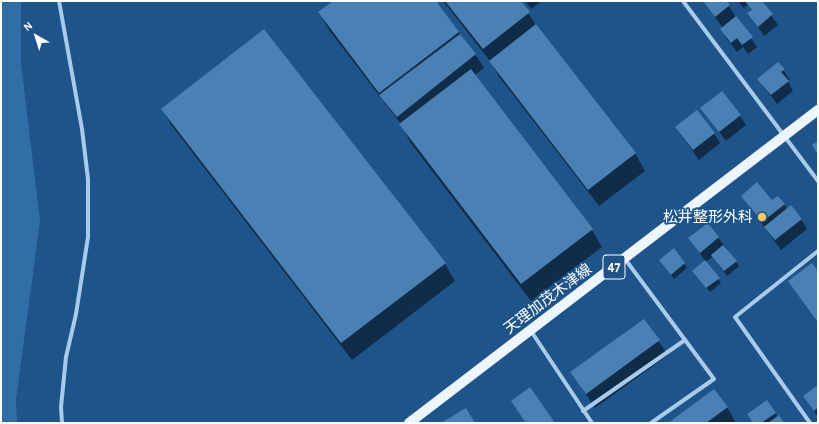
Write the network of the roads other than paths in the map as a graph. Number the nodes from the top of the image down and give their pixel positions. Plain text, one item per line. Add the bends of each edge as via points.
1 (59, 1) edge
2 (683, 1) edge
3 (818, 110) edge
4 (785, 135) junction
5 (818, 181) edge
6 (818, 251) edge
7 (625, 259) junction
8 (531, 331) junction
9 (685, 340) junction
10 (584, 411) junction
11 (62, 423) edge
12 (409, 423) edge
13 (592, 423) edge
14 (651, 423) edge
15 (810, 423) edge

1 - 11 street via 82,129 88,179 88,237 76,314 66,357 61,406
2 - 4 street
3 - 4 main road, 天理加茂木津線 / 47
4 - 5 street
4 - 7 main road, 天理加茂木津線 / 47
6 - 15 street via 735,317
7 - 8 main road, 天理加茂木津線 / 47
7 - 9 street
8 - 10 street
8 - 12 main road, 天理加茂木津線 / 47
9 - 10 street
9 - 14 street via 714,379
10 - 13 street

